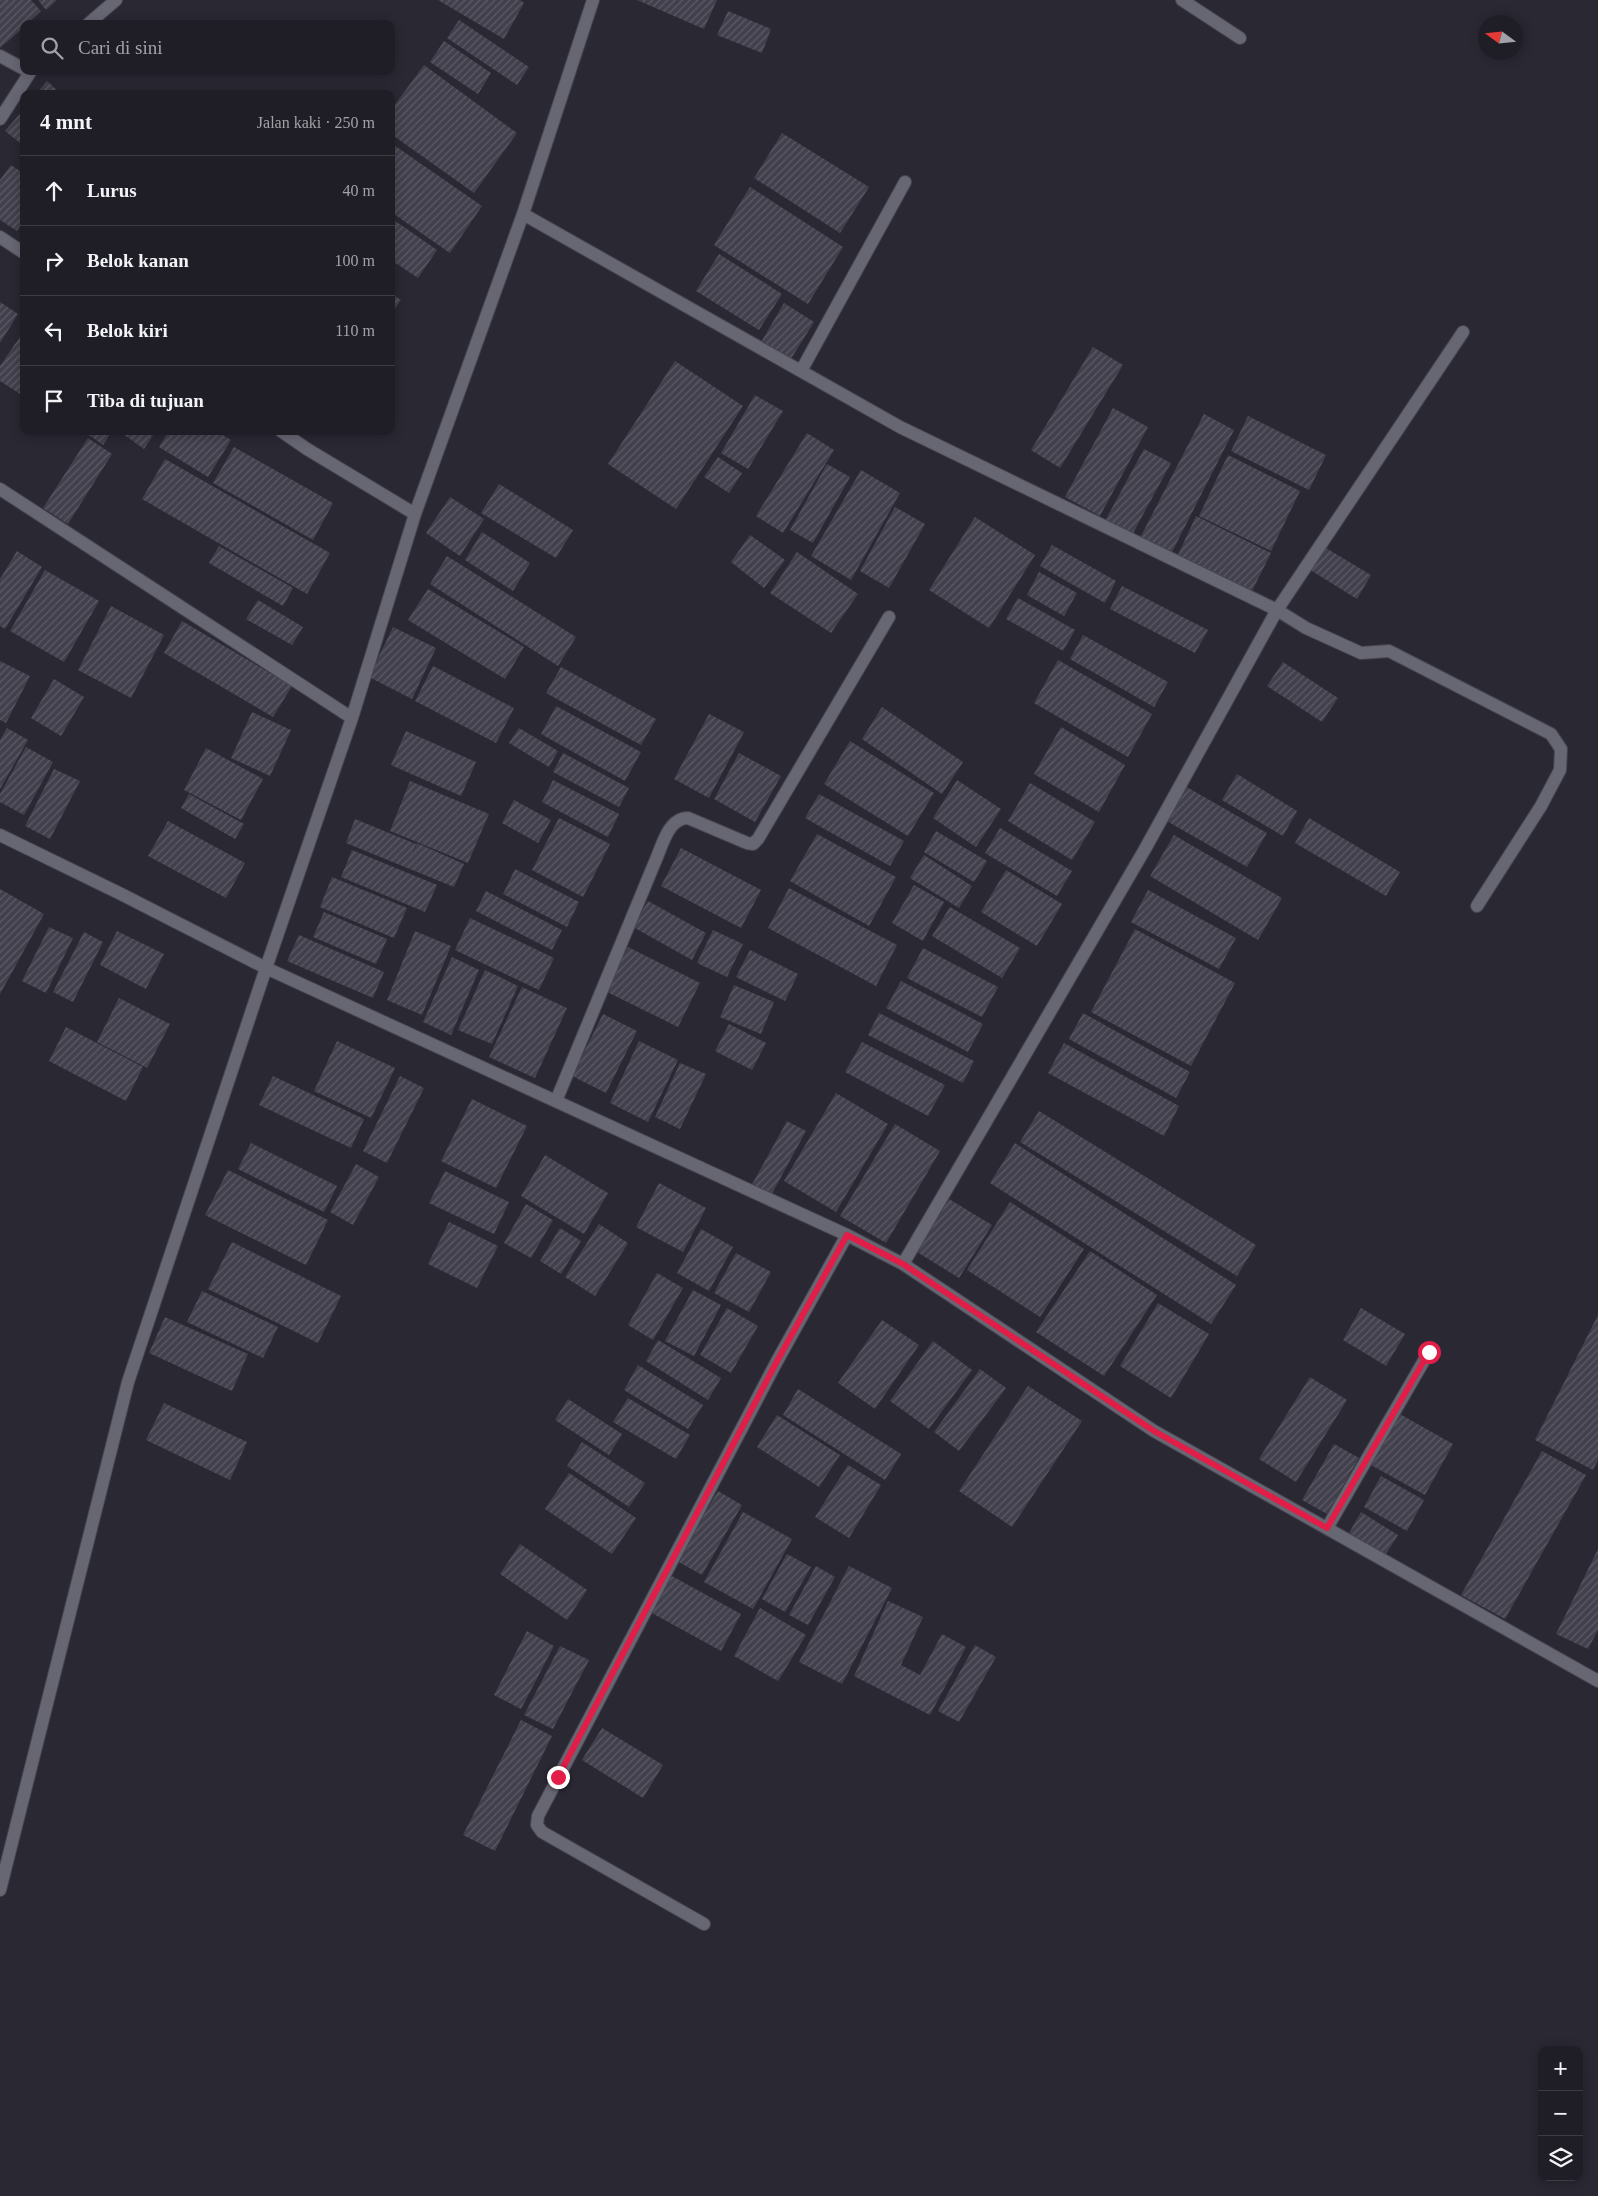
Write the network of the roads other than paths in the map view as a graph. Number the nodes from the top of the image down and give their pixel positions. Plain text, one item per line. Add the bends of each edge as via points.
1 (116, 0) edge
2 (593, 0) edge
3 (1182, 0) edge
4 (93, 20) edge
5 (1240, 38) dead end
6 (0, 56) edge
7 (20, 67) edge
8 (26, 75) edge
9 (0, 119) edge
10 (905, 182) dead end
11 (523, 214) junction
12 (0, 237) edge
13 (20, 251) edge
14 (1463, 332) dead end
15 (801, 371) junction
16 (287, 435) edge
17 (0, 488) edge
18 (415, 514) junction
19 (1278, 610) junction
20 (889, 617) dead end
21 (352, 718) junction
22 (0, 835) edge
23 (1477, 906) dead end
24 (266, 968) junction
25 (556, 1101) junction
26 (847, 1235) junction
27 (903, 1264) junction
28 (1429, 1352) dead end
29 (1327, 1528) junction
30 (1598, 1681) edge
31 (0, 1890) edge
32 (704, 1924) dead end

1 - 4 street
2 - 11 street
3 - 5 street
6 - 7 street
8 - 9 street
10 - 15 street
11 - 15 street
11 - 18 street
12 - 13 street
14 - 19 street
15 - 19 street via 900,427
16 - 18 street
17 - 21 street
18 - 21 street
19 - 23 street via 1306,628 1361,653 1388,651 1551,734 1557,740 1561,749 1560,770 1542,806
19 - 27 street via 1146,849
20 - 25 street via 753,844 688,818 681,818 674,824 657,857
21 - 24 street
22 - 24 street
24 - 25 street
24 - 31 street via 128,1382
25 - 26 street
26 - 27 street
26 - 32 street via 776,1363 538,1816 537,1825 542,1832
27 - 29 street via 1154,1431
28 - 29 street
29 - 30 street

